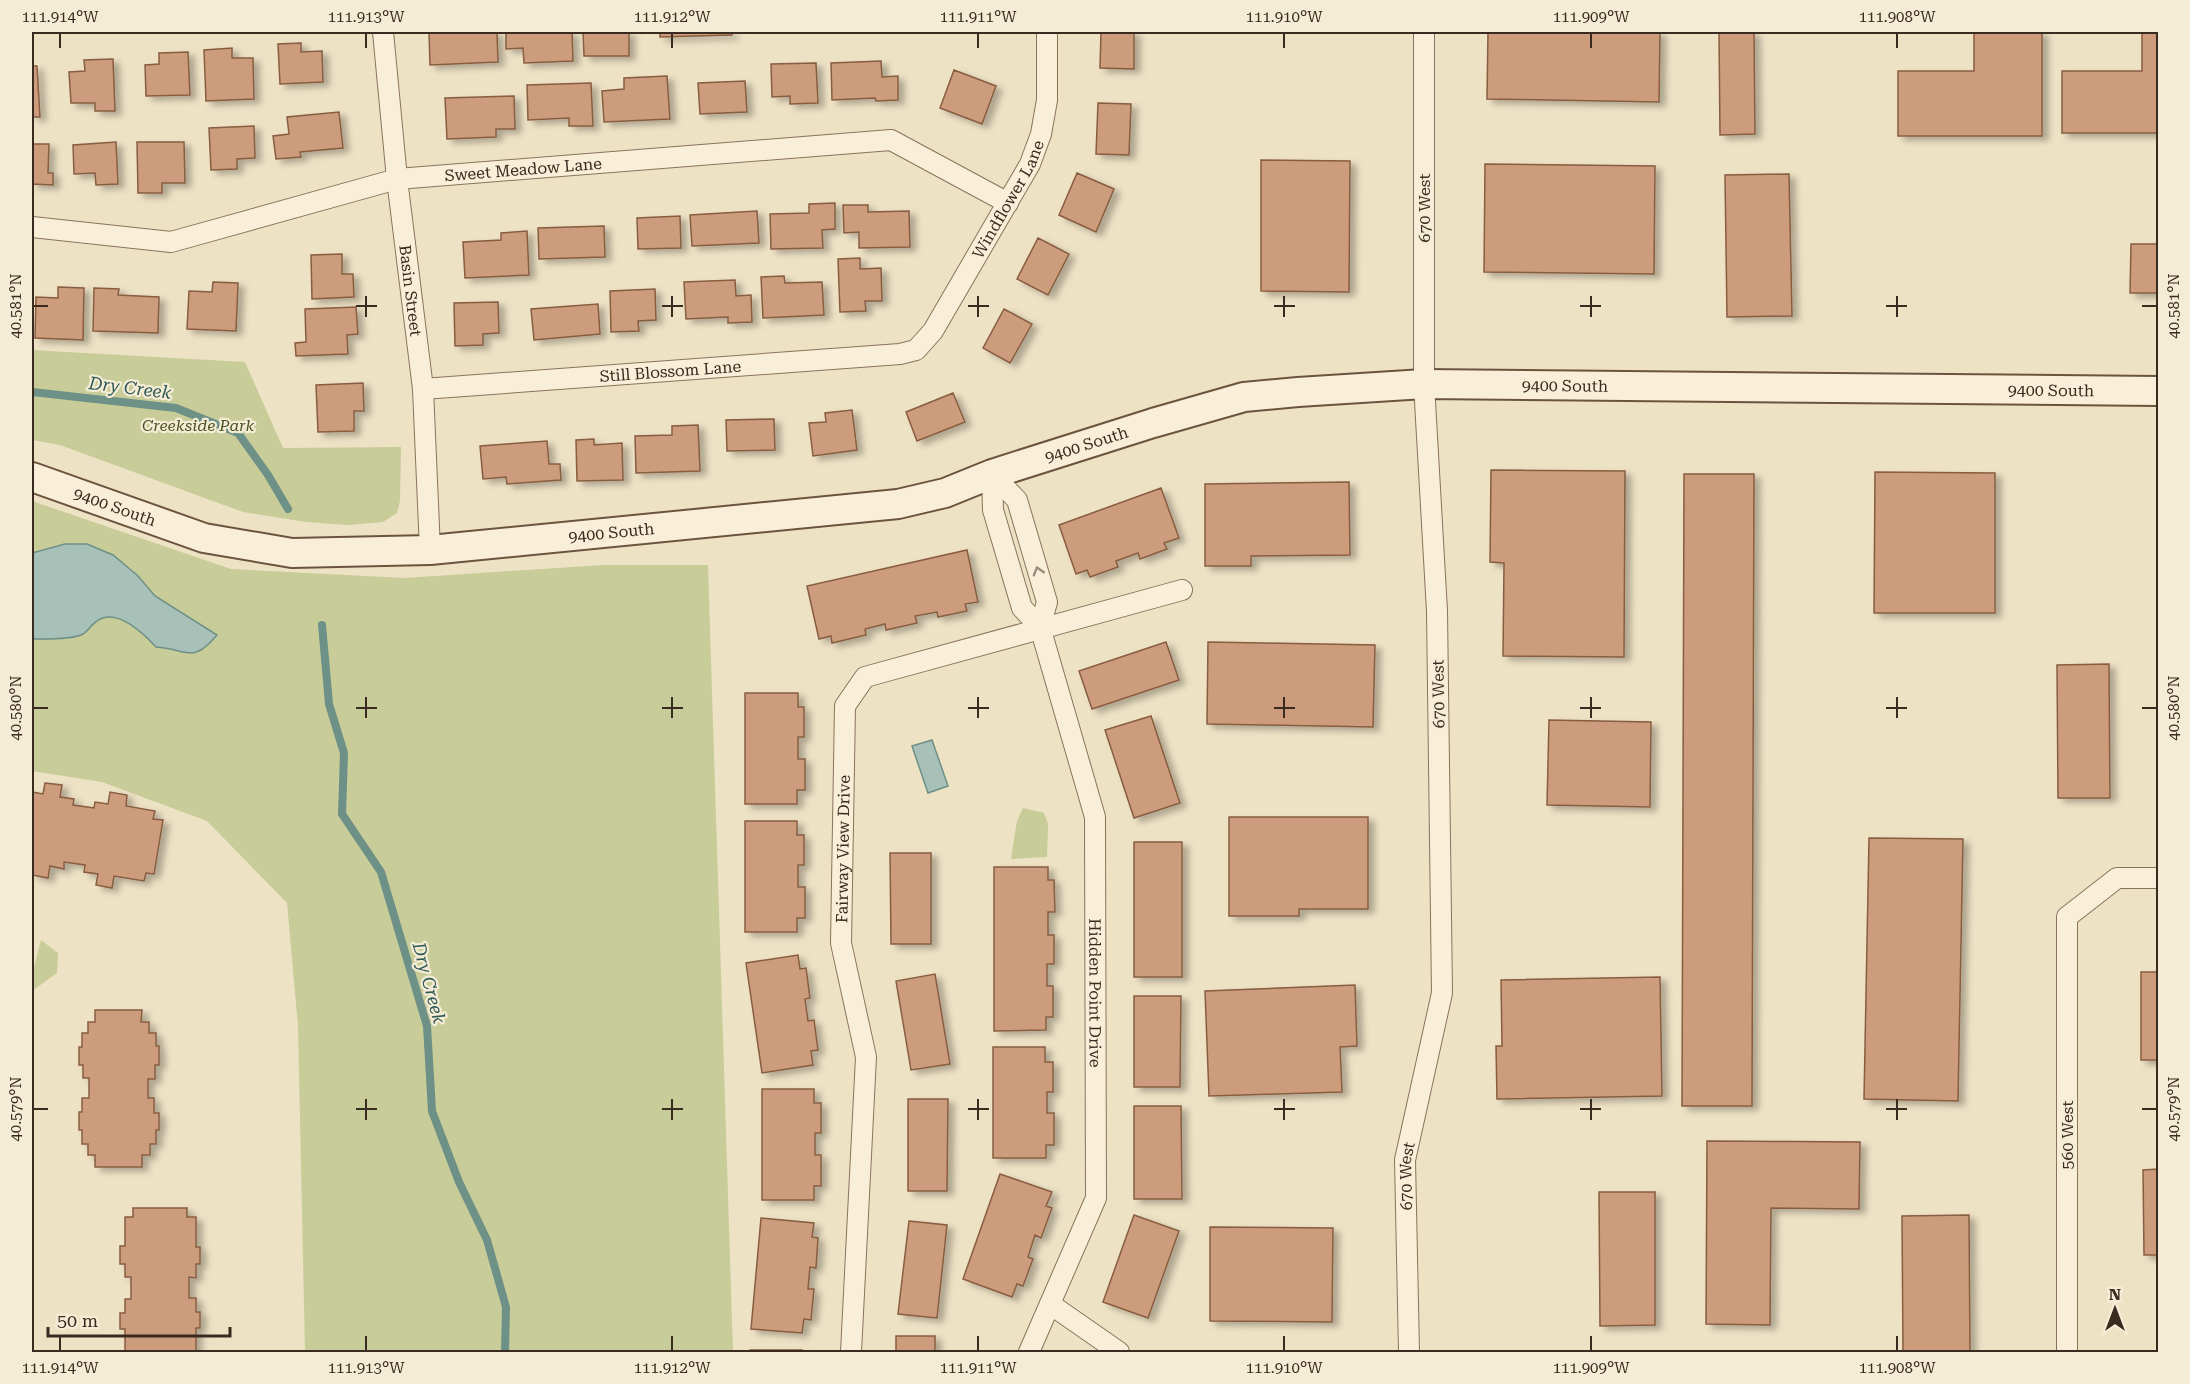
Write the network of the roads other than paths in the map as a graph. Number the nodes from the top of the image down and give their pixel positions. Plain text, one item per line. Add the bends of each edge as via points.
1 (383, 32) edge
2 (1047, 32) edge
3 (1424, 32) edge
4 (397, 179) junction
5 (1008, 203) junction
6 (32, 227) edge
7 (916, 350) joint
8 (1424, 384) junction
9 (423, 389) junction
10 (2158, 392) edge
11 (992, 474) junction
12 (32, 477) edge
13 (430, 550) junction
14 (1182, 590) dead end
15 (1040, 627) junction
16 (2158, 878) edge
17 (1050, 1304) junction
18 (851, 1353) edge
19 (1029, 1353) edge
20 (1119, 1353) edge
21 (1409, 1353) edge
22 (2067, 1353) edge

1 - 4 street, Basin Street
2 - 5 street, Windflower Lane via 1047,100 1041,134 1030,164
3 - 8 street, 670 West
4 - 5 street, Sweet Meadow Lane via 891,140
4 - 6 street, Sweet Meadow Lane via 171,242
4 - 9 street, Basin Street
5 - 7 street, Windflower Lane via 933,332
7 - 9 street, Still Blossom Lane
8 - 10 street, 9400 South
8 - 11 street, 9400 South via 1244,397
8 - 21 street, 670 West via 1437,611 1442,993 1405,1160
9 - 13 street, Basin Street
11 - 13 street, 9400 South via 945,493 898,504
11 - 15 street, Hidden Point Drive via 993,510 1022,608
12 - 13 street, 9400 South via 204,538 292,553
14 - 15 street, Fairway View Drive
15 - 17 street, Hidden Point Drive via 1095,817 1096,1198
15 - 18 street, Fairway View Drive via 865,677 845,706 841,943 866,1057
16 - 22 street, 560 West via 2117,878 2067,917
17 - 19 street, Hidden Point Drive
17 - 20 street

